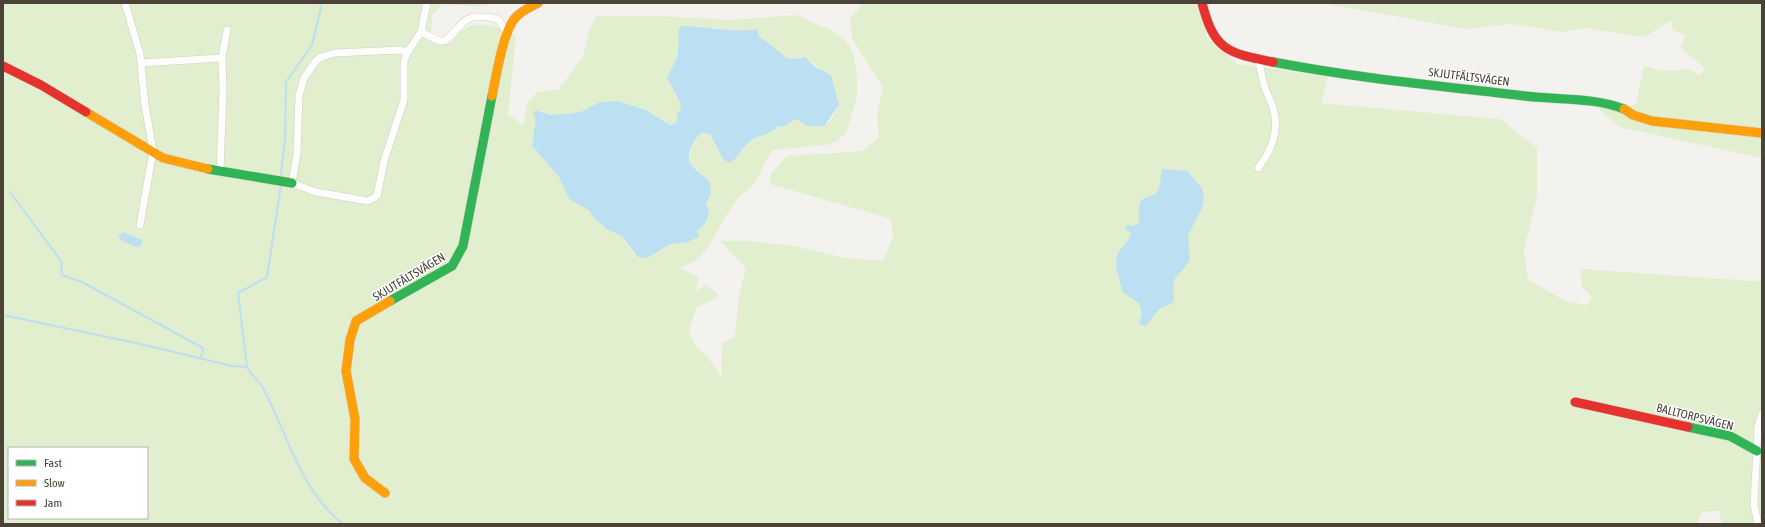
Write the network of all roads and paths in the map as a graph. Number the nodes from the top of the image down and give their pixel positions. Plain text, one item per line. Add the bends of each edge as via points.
1 (126, 3) edge
2 (426, 3) edge
3 (538, 3) edge
4 (1202, 3) edge
5 (227, 30) dead end
6 (421, 32) junction
7 (507, 34) junction
8 (407, 53) junction
9 (222, 58) junction
10 (1259, 60) junction
11 (141, 63) junction
12 (3, 66) edge
13 (1762, 133) edge
14 (153, 151) junction
15 (1258, 168) dead end
16 (220, 171) junction
17 (292, 183) junction
18 (140, 225) dead end
19 (1575, 402) dead end
20 (1762, 414) edge
21 (1757, 451) junction
22 (385, 493) dead end
23 (1758, 524) edge

1 - 11 street via 137,38
2 - 6 street
3 - 7 street, SKJUTFÄLTSVÄGEN via 514,18
4 - 10 street, SKJUTFÄLTSVÄGEN via 1211,33 1220,44 1242,56
5 - 9 street
6 - 7 street via 439,41 445,41 472,16 498,19
6 - 8 street
7 - 22 street, SKJUTFÄLTSVÄGEN via 486,120 463,246 456,261 437,276 356,321 353,327 346,371 355,419 354,459 365,478
8 - 17 street via 401,50 335,53 316,61 304,78 299,91
8 - 17 street via 404,62 404,100 384,161 376,196 368,201 316,192
9 - 11 street
9 - 16 street
10 - 13 street, SKJUTFÄLTSVÄGEN via 1368,77 1595,102 1614,105 1652,121
10 - 15 street via 1262,81 1276,123 1274,142
11 - 14 street
12 - 14 street via 41,85
14 - 16 street via 163,158
14 - 18 street
16 - 17 street
19 - 21 street, BALLTORPSVÄGEN via 1730,436
20 - 21 street via 1758,426
21 - 23 street via 1754,505

